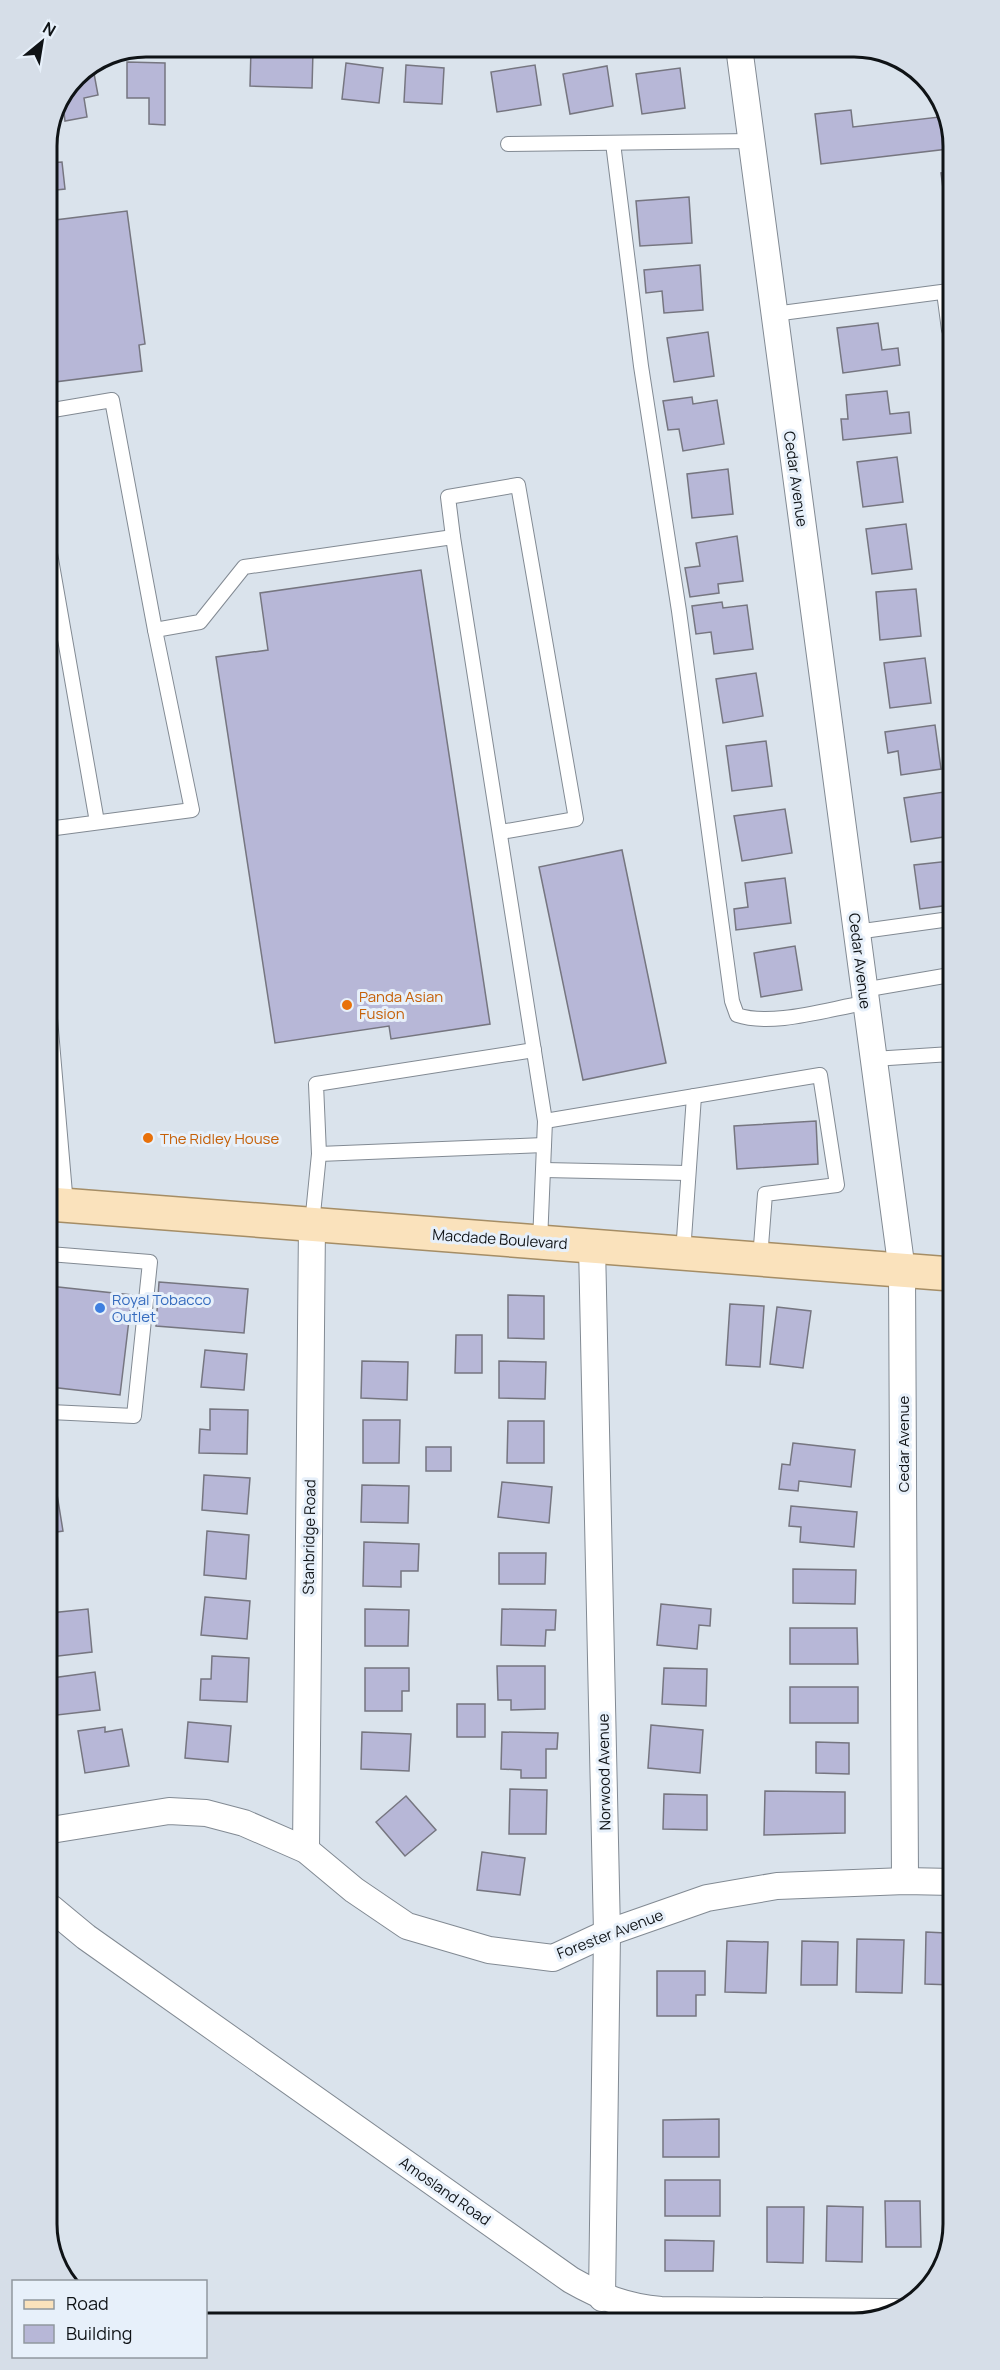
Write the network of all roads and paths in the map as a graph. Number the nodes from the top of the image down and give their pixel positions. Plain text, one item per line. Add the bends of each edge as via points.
1 (740, 57) edge
2 (752, 141) junction
3 (613, 143) junction
4 (508, 144) dead end
5 (943, 292) edge
6 (774, 314) junction
7 (57, 409) edge
8 (453, 537) junction
9 (57, 593) edge
10 (155, 630) junction
11 (97, 822) junction
12 (57, 828) edge
13 (501, 832) junction
14 (943, 920) edge
15 (856, 932) junction
16 (943, 977) edge
17 (864, 996) junction
18 (534, 1050) junction
19 (943, 1055) edge
20 (873, 1059) junction
21 (694, 1096) junction
22 (545, 1121) junction
23 (544, 1145) junction
24 (319, 1154) junction
25 (544, 1170) junction
26 (687, 1173) junction
27 (57, 1182) edge
28 (58, 1204) edge
29 (312, 1224) junction
30 (540, 1242) junction
31 (592, 1246) junction
32 (683, 1253) junction
33 (57, 1255) edge
34 (760, 1259) junction
35 (902, 1270) junction
36 (943, 1273) edge
37 (57, 1412) edge
38 (57, 1829) edge
39 (306, 1850) junction
40 (905, 1881) junction
41 (943, 1882) edge
42 (57, 1913) edge
43 (608, 1933) junction
44 (602, 2298) junction
45 (867, 2312) edge

1 - 2 street, Cedar Avenue
2 - 3 lane
2 - 6 street, Cedar Avenue
3 - 4 lane
3 - 17 lane via 732,1001 737,1015 770,1019
5 - 6 lane
6 - 15 street, Cedar Avenue
7 - 10 lane via 112,400
8 - 10 lane via 244,567 200,622
8 - 13 lane
8 - 13 lane via 448,497 518,485 576,819
9 - 11 lane
10 - 11 lane via 192,810
11 - 12 lane
13 - 18 lane
14 - 15 lane
15 - 17 street, Cedar Avenue
16 - 17 lane
17 - 20 street, Cedar Avenue
18 - 22 lane
18 - 24 lane via 316,1084
19 - 20 lane
20 - 35 street, Cedar Avenue
21 - 22 lane
21 - 26 lane
21 - 34 lane via 820,1075 837,1185 765,1194
22 - 23 lane
23 - 24 lane
23 - 25 lane
24 - 29 lane
25 - 26 lane
25 - 30 lane
26 - 32 lane
27 - 28 lane
28 - 29 main road, Macdade Boulevard
29 - 30 main road, Macdade Boulevard
29 - 39 street, Stanbridge Road
30 - 31 main road, Macdade Boulevard
31 - 32 main road, Macdade Boulevard
31 - 43 street, Norwood Avenue
32 - 34 main road, Macdade Boulevard
33 - 37 lane via 150,1262 134,1416
34 - 35 main road, Macdade Boulevard
35 - 36 main road, Macdade Boulevard
35 - 40 street, Cedar Avenue
38 - 39 street, Forester Avenue via 169,1811 206,1813 244,1823
39 - 43 street, Forester Avenue via 354,1890 407,1926 489,1950 554,1958
40 - 41 street, Forester Avenue
40 - 43 street, Forester Avenue via 777,1886 707,1898
42 - 44 street, Amosland Road via 95,1944
43 - 44 street, Norwood Avenue
44 - 45 street, Amosland Road via 631,2307 661,2310

